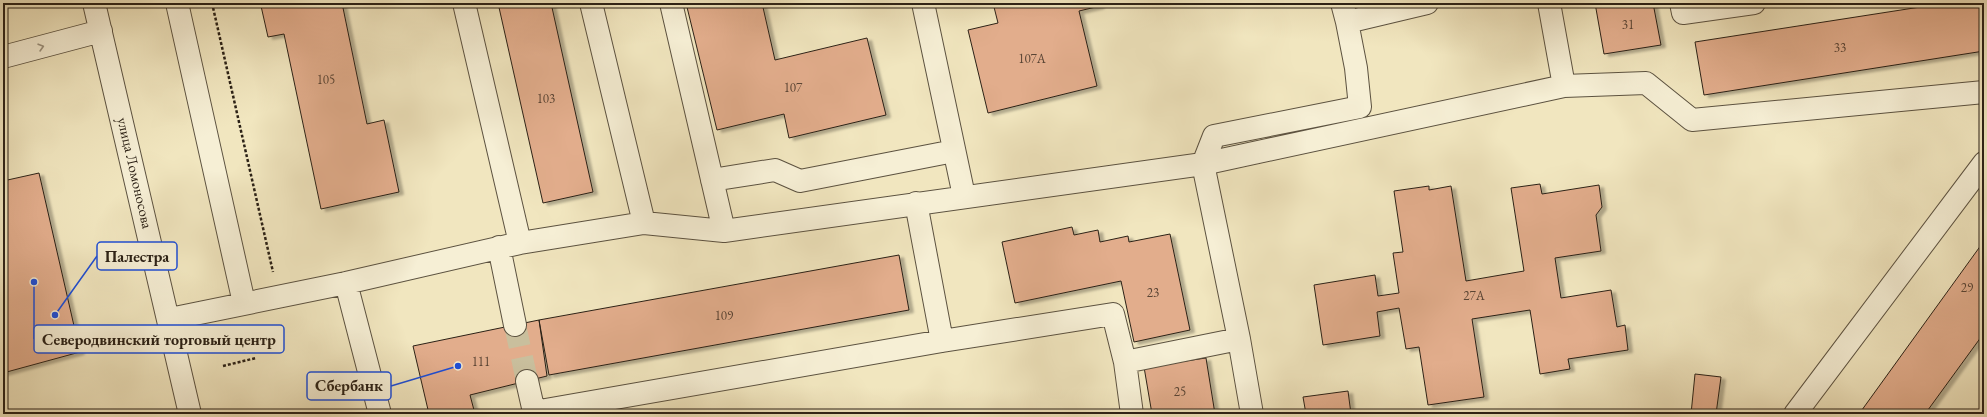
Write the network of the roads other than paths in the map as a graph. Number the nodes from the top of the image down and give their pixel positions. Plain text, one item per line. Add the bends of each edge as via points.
1 (94, 3) edge
2 (177, 3) edge
3 (464, 3) edge
4 (591, 3) edge
5 (671, 3) edge
6 (923, 3) edge
7 (1427, 3) edge
8 (1549, 3) edge
9 (1681, 3) edge
10 (1754, 3) edge
11 (1344, 13) edge
12 (101, 31) junction
13 (3, 57) edge
14 (1564, 86) junction
15 (1984, 92) edge
16 (954, 151) junction
17 (1984, 163) edge
18 (1203, 164) junction
19 (712, 180) junction
20 (964, 196) junction
21 (916, 203) junction
22 (644, 223) junction
23 (724, 231) junction
24 (520, 243) junction
25 (499, 247) junction
26 (346, 283) junction
27 (244, 303) junction
28 (170, 319) junction
29 (515, 325) tunnel mouth
30 (1239, 339) junction
31 (942, 341) junction
32 (1125, 362) junction
33 (527, 381) tunnel mouth
34 (534, 413) edge
35 (190, 414) edge
36 (380, 414) edge
37 (1132, 414) edge
38 (1252, 414) edge
39 (1794, 414) edge

1 - 12 street, улица Ломоносова
2 - 27 street
3 - 24 street
4 - 22 street
5 - 19 street
6 - 16 street
7 - 11 street
8 - 14 street
9 - 10 street via 1683,13
11 - 18 street via 1356,68 1360,106 1214,136
13 -> 12 street
12 - 28 street, улица Ломоносова
14 - 15 street via 1646,83 1692,120
14 - 18 street
16 - 19 street via 800,181 775,170
16 - 20 street
17 - 39 street
18 - 20 street
18 - 30 street
19 - 23 street
20 - 21 street
21 - 23 street
21 - 31 street
22 - 23 street
22 - 24 street
24 - 25 street
25 - 26 street
25 - 29 street
26 - 27 street
26 - 36 street
27 - 28 street
28 - 35 street, улица Ломоносова
30 - 32 street
30 - 38 street
31 - 32 street via 1113,314
31 - 34 street
32 - 37 street
33 - 34 street

